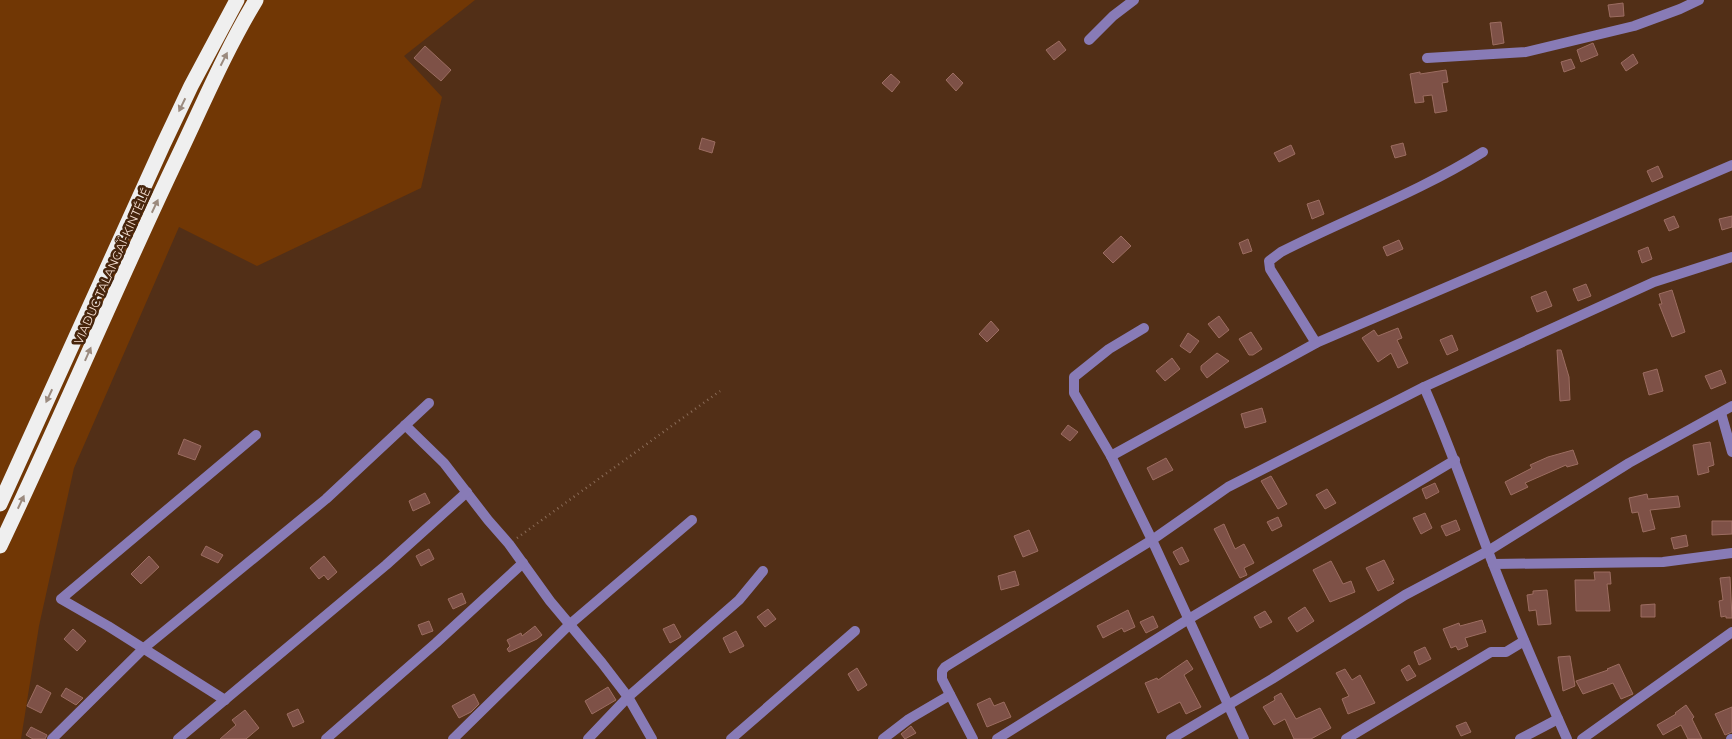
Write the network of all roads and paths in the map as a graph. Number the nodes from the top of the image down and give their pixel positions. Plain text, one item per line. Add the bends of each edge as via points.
1 (237, 0) edge
2 (256, 0) edge
3 (1134, 0) edge
4 (1699, 0) edge
5 (1089, 40) dead end
6 (1428, 58) dead end
7 (1483, 152) dead end
8 (1732, 165) edge
9 (1732, 257) edge
10 (1144, 328) dead end
11 (1316, 343) junction
12 (1424, 387) junction
13 (720, 391) dead end
14 (429, 403) dead end
15 (1732, 406) edge
16 (1721, 413) junction
17 (406, 425) junction
18 (256, 435) dead end
19 (1732, 452) edge
20 (1111, 456) junction
21 (1455, 460) junction
22 (467, 492) junction
23 (0, 504) edge
24 (692, 520) dead end
25 (1152, 540) junction
26 (509, 544) junction
27 (0, 546) edge
28 (1488, 551) junction
29 (1732, 553) edge
30 (523, 563) junction
31 (1493, 564) junction
32 (763, 572) dead end
33 (1187, 620) junction
34 (569, 625) junction
35 (855, 631) dead end
36 (1732, 632) edge
37 (1524, 641) junction
38 (144, 648) junction
39 (950, 694) junction
40 (628, 698) junction
41 (225, 700) junction
42 (1227, 706) junction
43 (1558, 719) junction
44 (52, 739) edge
45 (178, 739) edge
46 (326, 739) edge
47 (453, 739) edge
48 (588, 739) edge
49 (652, 739) edge
50 (730, 739) edge
51 (883, 739) edge
52 (974, 739) edge
53 (997, 739) edge
54 (1171, 739) edge
55 (1244, 739) edge
56 (1346, 739) edge
57 (1520, 739) edge
58 (1567, 739) edge
59 (1582, 739) edge

1 -> 23 highway, VIADUC TALANGAÏ-KINTÉLÉ via 163,145
27 -> 2 highway, VIADUC TALANGAÏ-KINTÉLÉ via 203,102
3 - 5 street
4 - 6 street via 1634,26 1526,52
7 - 11 street via 1411,192 1337,224 1269,261 1270,269
8 - 11 street
9 - 12 street via 1654,282
10 - 20 street via 1109,349 1074,377 1074,393
11 - 20 street
12 - 21 street
12 - 25 street via 1228,487
13 - 26 path
14 - 17 street
15 - 16 street
16 - 19 street
16 - 28 street via 1629,463
17 - 22 street via 444,462
17 - 38 street via 326,499
18 - 38 street via 61,599
20 - 25 street
21 - 28 street
21 - 33 street
22 - 26 street
22 - 41 street via 386,565
24 - 34 street
25 - 33 street
25 - 39 street via 945,667 941,675
26 - 30 street
28 - 31 street
28 - 42 street via 1405,595
29 - 31 street via 1663,562
30 - 34 street
30 - 46 street
31 - 37 street
32 - 40 street via 739,600
33 - 42 street
33 - 53 street
34 - 40 street
34 - 47 street
35 - 50 street
36 - 59 street
37 - 43 street
37 - 56 street via 1506,652 1491,652
38 - 41 street
38 - 44 street
39 - 51 street via 909,718
39 - 52 street
40 - 48 street
40 - 49 street
41 - 45 street
42 - 54 street
42 - 55 street
43 - 57 street
43 - 58 street

